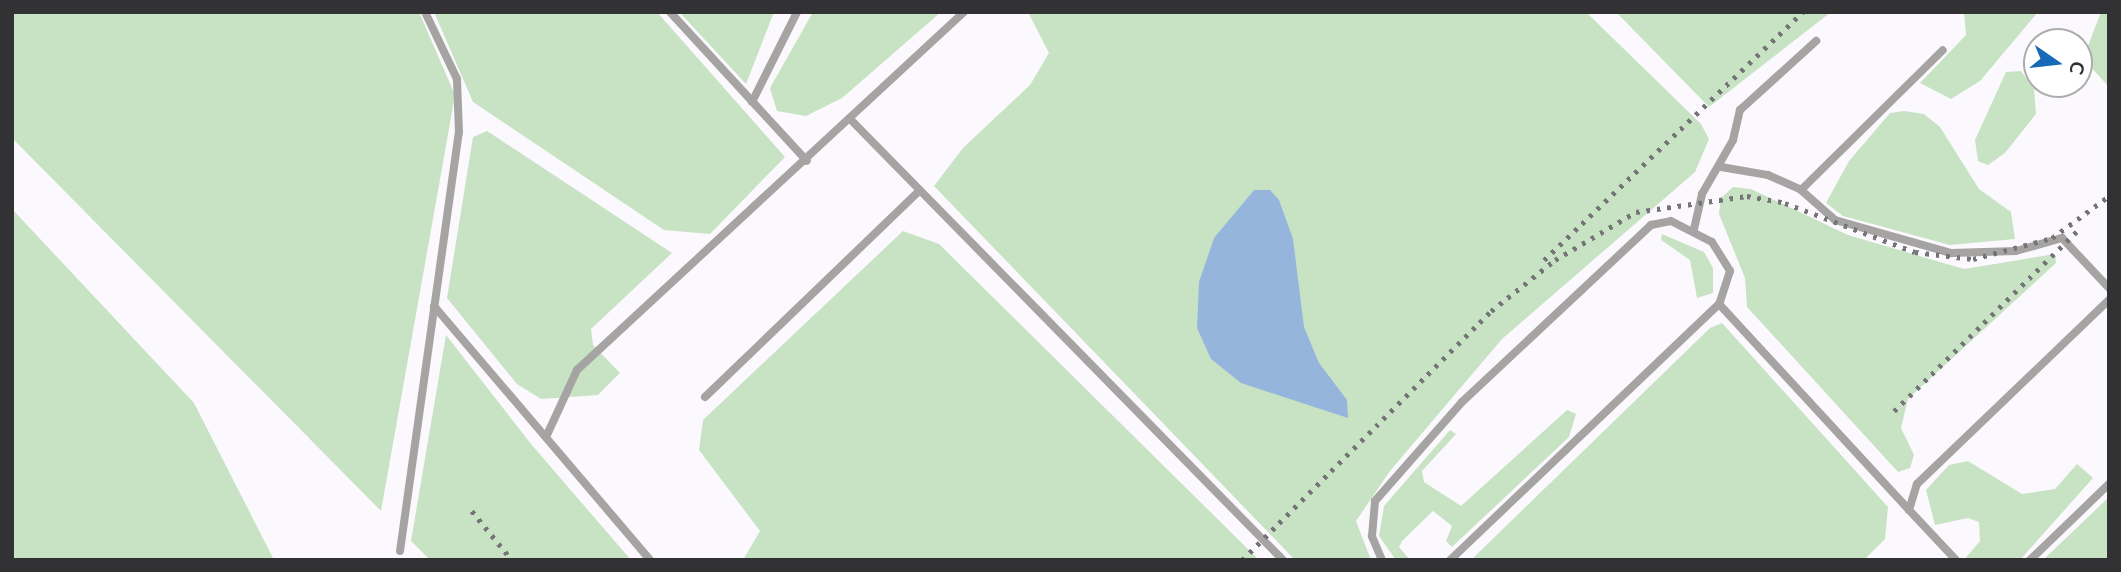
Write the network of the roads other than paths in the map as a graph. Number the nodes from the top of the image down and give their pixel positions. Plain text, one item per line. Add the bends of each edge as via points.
1 (425, 12) edge
2 (670, 12) edge
3 (797, 12) edge
4 (964, 12) edge
5 (1816, 41) dead end
6 (1943, 51) dead end
7 (752, 102) junction
8 (852, 121) junction
9 (807, 161) junction
10 (1721, 167) junction
11 (920, 190) junction
12 (1801, 190) junction
13 (1694, 229) junction
14 (2109, 288) edge
15 (2109, 300) edge
16 (1719, 304) junction
17 (435, 306) junction
18 (705, 397) dead end
19 (546, 437) junction
20 (2109, 484) edge
21 (1909, 510) junction
22 (400, 551) dead end
23 (650, 560) edge
24 (1283, 560) edge
25 (1382, 560) edge
26 (1450, 560) edge
27 (1956, 560) edge
28 (2030, 560) edge

1 - 17 lane via 457,79 459,132
2 - 7 lane
3 - 7 lane
4 - 8 lane
5 - 10 lane via 1740,110
6 - 12 lane
7 - 9 lane
8 - 9 lane
8 - 11 lane
9 - 19 lane via 577,370
10 - 12 lane via 1768,175
10 - 13 lane via 1702,194
11 - 18 lane
11 - 24 lane
12 - 14 lane via 1835,220 1951,253 2016,251 2062,239
13 - 16 lane via 1730,271
13 - 25 lane via 1671,221 1651,225 1462,402 1375,501 1372,536
15 - 21 lane via 1917,484
16 - 21 lane
16 - 26 lane
17 - 19 lane
17 - 22 lane
19 - 23 lane
20 - 28 lane
21 - 27 lane

